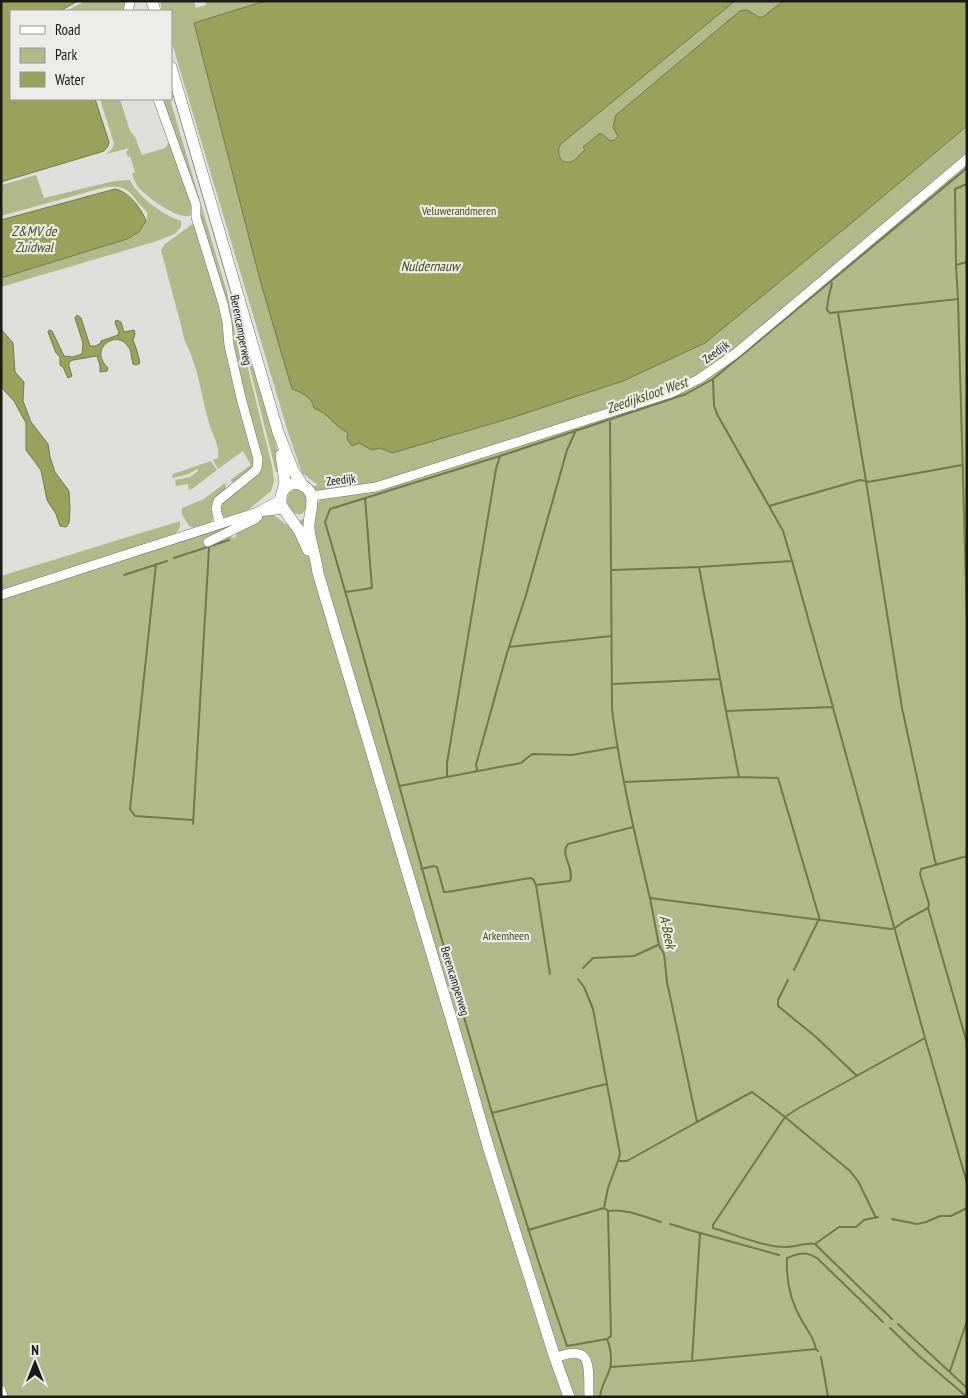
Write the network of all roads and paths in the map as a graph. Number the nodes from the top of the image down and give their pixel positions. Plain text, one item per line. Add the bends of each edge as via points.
1 (172, 70) edge
2 (158, 100) edge
3 (967, 160) edge
4 (278, 432) junction
5 (303, 486) junction
6 (312, 496) junction
7 (284, 504) junction
8 (258, 512) junction
9 (311, 514) junction
10 (220, 524) junction
11 (208, 542) dead end
12 (318, 572) junction
13 (1, 595) edge
14 (555, 1358) junction
15 (1, 1390) edge
16 (3, 1397) edge
17 (569, 1397) edge
18 (589, 1397) edge

1 - 4 main road, Berencamperweg
2 - 10 street, Berencamperweg via 196,205 196,217 223,304 235,372 258,459 257,468 218,501 216,509
3 - 6 street, Zeedijk via 735,354 671,393 376,487
4 - 5 main road, Berencamperweg via 292,470
4 - 7 main road, Berencamperweg via 284,472
5 - 6 main road
5 - 7 main road via 292,484
6 - 9 main road
7 - 8 street
7 - 9 main road via 295,520 303,520
7 - 12 main road, Berencamperweg
8 - 10 street
8 - 11 street via 255,519
9 - 12 main road, Berencamperweg via 309,529
10 - 13 street
12 - 14 main road, Berencamperweg via 488,1146
14 - 17 main road, Berencamperweg
14 - 18 street via 571,1352 584,1356 588,1364
15 - 16 street

